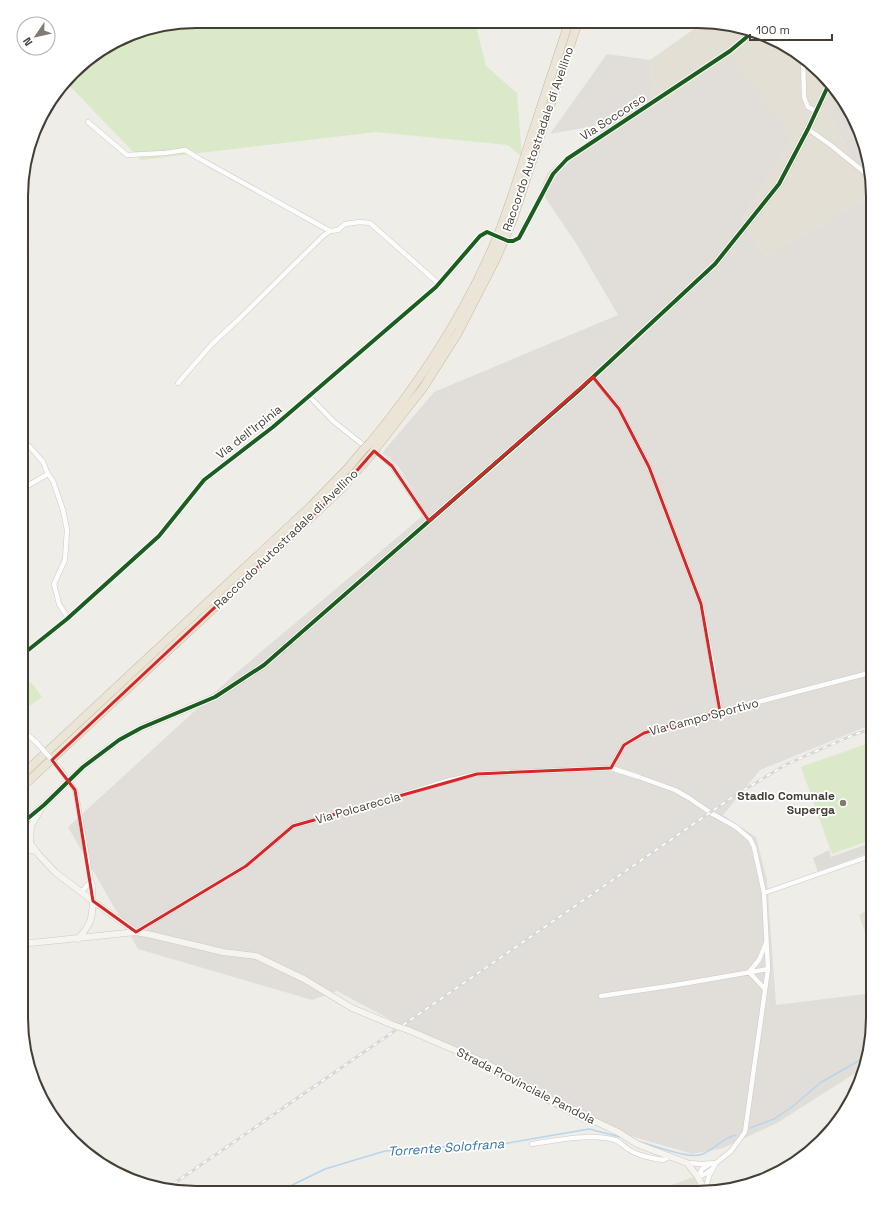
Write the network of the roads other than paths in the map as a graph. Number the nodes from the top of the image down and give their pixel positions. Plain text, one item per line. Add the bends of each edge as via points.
1 (567, 28) edge
2 (576, 28) edge
3 (748, 36) edge
4 (803, 66) edge
5 (827, 89) edge
6 (816, 112) junction
7 (88, 122) dead end
8 (808, 129) junction
9 (865, 173) edge
10 (330, 231) junction
11 (492, 235) dead end
12 (508, 241) dead end
13 (439, 284) junction
14 (593, 377) junction
15 (178, 383) dead end
16 (308, 396) junction
17 (373, 445) junction
18 (28, 446) edge
19 (367, 453) junction
20 (48, 474) junction
21 (28, 486) edge
22 (429, 521) junction
23 (68, 618) junction
24 (28, 650) edge
25 (866, 674) edge
26 (720, 712) junction
27 (28, 735) edge
28 (610, 768) junction
29 (28, 769) edge
30 (28, 781) edge
31 (44, 805) junction
32 (28, 818) edge
33 (28, 849) edge
34 (36, 850) junction
35 (866, 857) edge
36 (91, 881) junction
37 (81, 892) junction
38 (764, 893) junction
39 (93, 901) junction
40 (136, 932) junction
41 (78, 939) junction
42 (767, 941) junction
43 (28, 943) edge
44 (768, 968) junction
45 (749, 972) junction
46 (765, 988) junction
47 (601, 996) dead end
48 (532, 1144) dead end
49 (669, 1157) junction
50 (687, 1163) junction
51 (714, 1165) junction
52 (698, 1177) junction
53 (702, 1186) edge
54 (706, 1186) edge

1 - 17 highway, Raccordo Autostradale di Avellino via 507,212 484,264 438,348
2 - 17 highway, Raccordo Autostradale di Avellino via 513,219 496,257 458,333 423,388
3 - 12 street, Via Soccorso via 730,51 568,159 553,174 519,238
4 - 6 street via 804,97 808,107
5 - 6 street
6 - 8 street
7 - 10 street via 127,155 185,150
8 - 9 street
8 - 14 street via 779,184 715,264
10 - 13 street via 338,230 345,224 370,222
10 - 15 street via 212,344
11 - 13 street, Via dell'Irpinia via 487,232 480,236
13 - 16 street, Via dell'Irpinia
14 - 22 street
14 - 26 street via 619,409 649,467 701,604
16 - 22 street via 333,421 392,466
16 - 23 street, Via dell'Irpinia via 273,427 204,480 159,536
17 - 19 highway, Raccordo Autostradale di Avellino, bridge
18 - 20 street via 43,462
19 - 29 highway, Raccordo Autostradale di Avellino via 348,468 311,506
19 - 30 highway, Raccordo Autostradale di Avellino via 340,490
20 - 21 street
20 - 23 street via 63,510 67,530 65,560 54,584 59,604
22 - 31 street via 264,665 214,697 119,740 83,767
23 - 24 street, Via dell'Irpinia
25 - 26 street, Via Campo Sportivo
26 - 28 street, Via Campo Sportivo via 644,733 624,745
27 - 36 street, bridge via 76,790
28 - 38 street via 675,790 736,826 750,839 754,847
28 - 40 street, Via Polcareccia via 477,774 293,826 246,866
31 - 32 street
31 - 34 street via 31,826 30,843
33 - 34 street
34 - 37 street via 55,872
35 - 38 street
36 - 37 street
36 - 39 street
37 - 39 street
38 - 42 street
39 - 40 street
39 - 41 street via 92,918 87,930
40 - 41 street
40 - 49 street, Strada Provinciale Pandola, bridge via 223,952 256,956 304,979 352,1008 483,1062 541,1096 618,1132 637,1144
41 - 43 street
42 - 44 street
42 - 45 street via 759,960
44 - 45 street
44 - 46 street
45 - 46 street
45 - 47 street
46 - 51 street via 745,1132 731,1151
48 - 49 street via 566,1138 605,1138 617,1141 627,1149 644,1156 663,1160
49 - 50 street, Strada Provinciale Pandola
50 - 51 street
50 - 52 street
51 - 52 street via 706,1174
51 - 54 street
52 - 53 street

